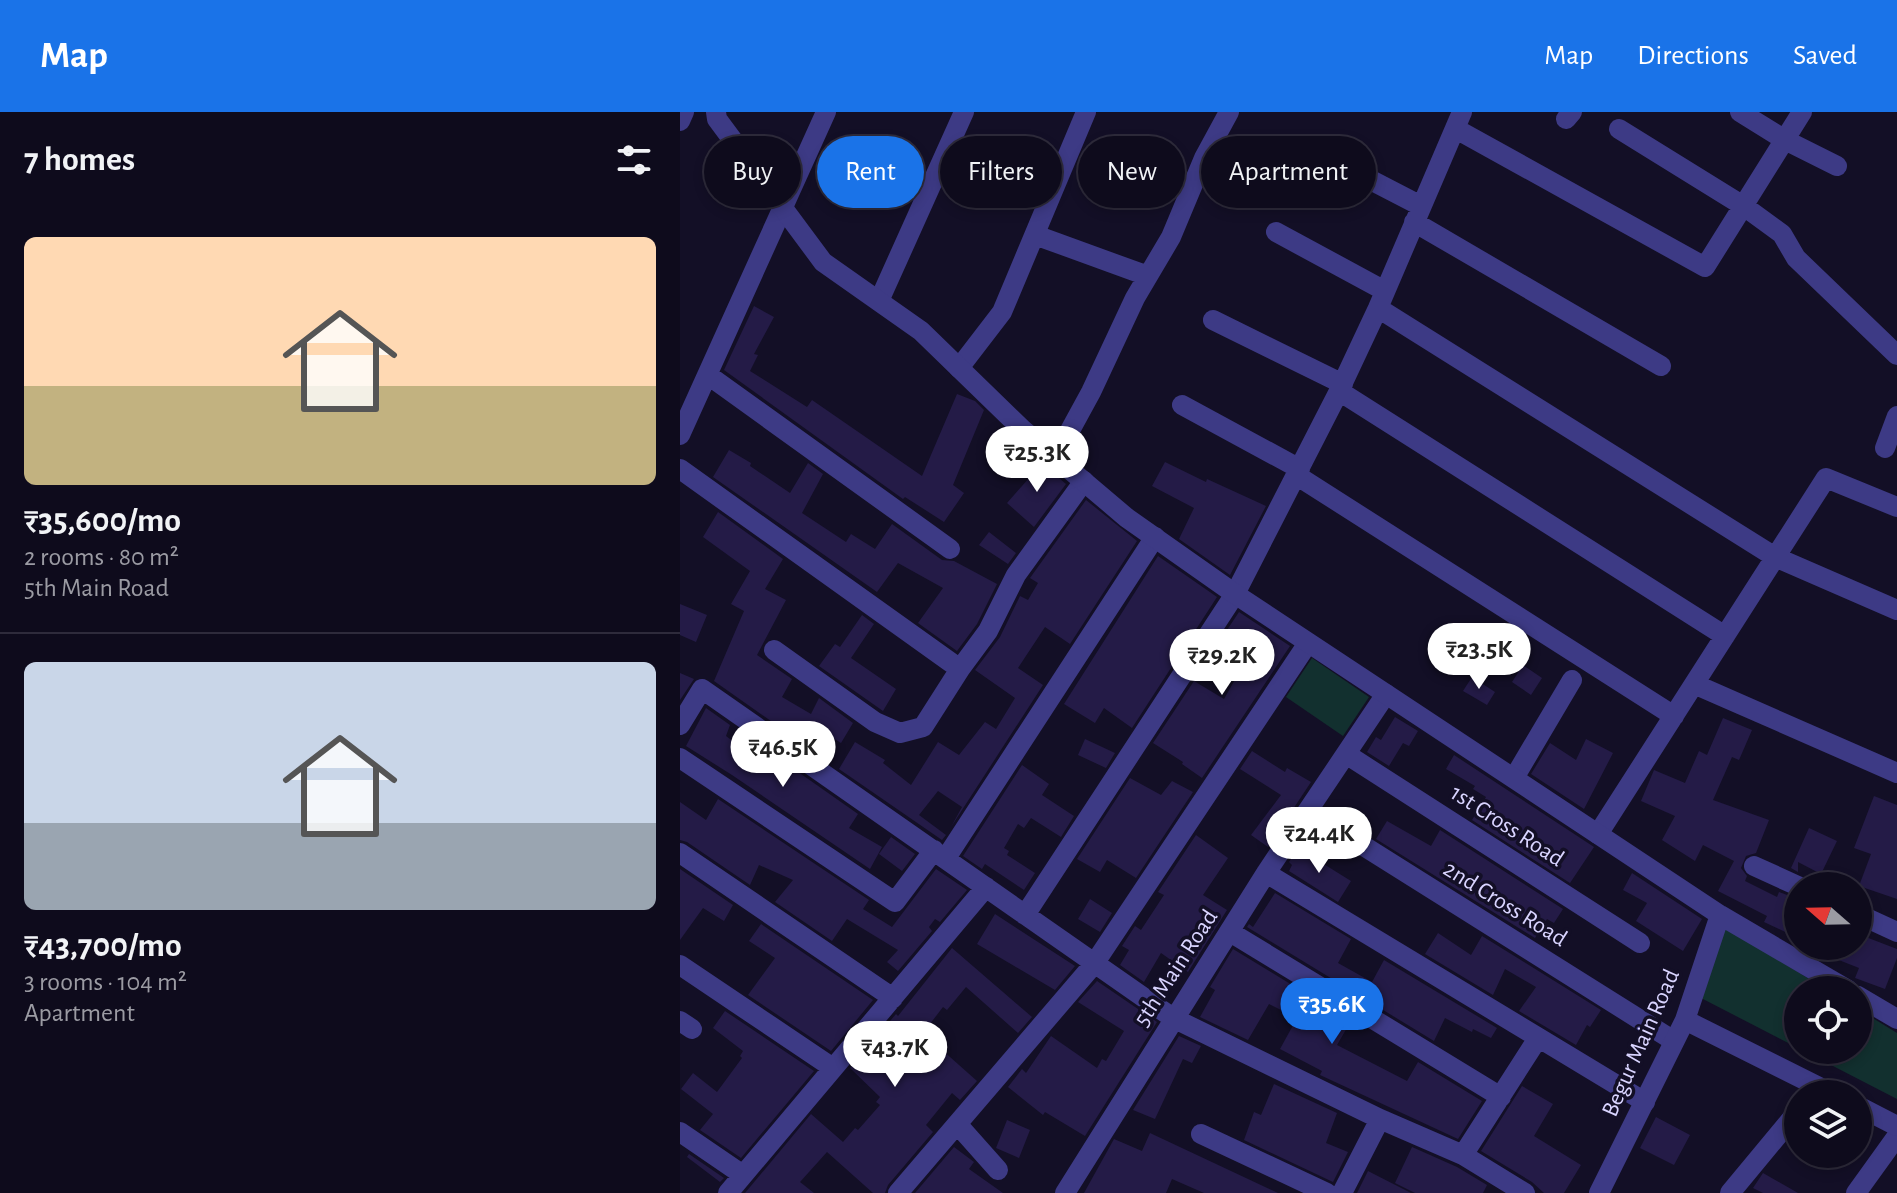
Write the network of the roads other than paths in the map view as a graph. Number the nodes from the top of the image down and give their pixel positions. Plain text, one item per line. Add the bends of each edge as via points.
1 (684, 112) edge
2 (716, 112) edge
3 (826, 112) edge
4 (964, 112) edge
5 (1086, 112) edge
6 (1229, 112) edge
7 (1740, 112) edge
8 (1802, 112) edge
9 (1454, 118) edge
10 (680, 121) edge
11 (1619, 129) dead end
12 (730, 136) edge
13 (1785, 140) junction
14 (1837, 166) dead end
15 (801, 168) edge
16 (1376, 189) edge
17 (1745, 207) junction
18 (783, 208) joint
19 (1418, 214) junction
20 (1276, 232) dead end
21 (1035, 235) junction
22 (1148, 276) junction
23 (1382, 300) junction
24 (879, 301) junction
25 (1213, 320) dead end
26 (1897, 355) edge
27 (1661, 366) dead end
28 (959, 368) junction
29 (708, 375) junction
30 (1341, 388) junction
31 (1182, 405) dead end
32 (1897, 416) edge
33 (680, 435) edge
34 (1885, 448) dead end
35 (1055, 458) junction
36 (680, 469) edge
37 (1298, 472) junction
38 (1084, 481) junction
39 (1897, 507) edge
40 (1155, 537) junction
41 (950, 549) dead end
42 (1775, 557) junction
43 (1235, 594) junction
44 (1897, 610) edge
45 (1725, 636) junction
46 (1308, 643) junction
47 (774, 650) dead end
48 (960, 669) junction
49 (1572, 680) dead end
50 (1694, 684) junction
51 (1386, 694) junction
52 (1674, 716) junction
53 (680, 725) edge
54 (1346, 754) junction
55 (680, 758) edge
56 (1897, 773) edge
57 (1514, 778) junction
58 (1308, 811) junction
59 (1598, 834) junction
60 (680, 853) edge
61 (940, 854) junction
62 (1754, 866) dead end
63 (1266, 873) junction
64 (1784, 880) edge
65 (986, 887) junction
66 (1025, 915) junction
67 (1720, 915) junction
68 (1872, 920) edge
69 (1230, 932) junction
70 (1897, 932) edge
71 (1640, 943) dead end
72 (1094, 964) junction
73 (680, 965) edge
74 (1824, 976) edge
75 (893, 998) junction
76 (1872, 1004) edge
77 (1173, 1018) junction
78 (1897, 1019) edge
79 (1685, 1020) junction
80 (1538, 1038) junction
81 (1674, 1041) junction
82 (833, 1068) junction
83 (1798, 1080) edge
84 (1501, 1097) junction
85 (1645, 1102) junction
86 (1872, 1113) edge
87 (1380, 1119) junction
88 (958, 1125) junction
89 (1897, 1126) edge
90 (1784, 1128) edge
91 (680, 1132) edge
92 (1201, 1134) dead end
93 (1897, 1136) edge
94 (1463, 1155) junction
95 (998, 1170) dead end
96 (743, 1175) junction
97 (728, 1193) edge
98 (898, 1193) edge
99 (1065, 1193) edge
100 (1327, 1193) edge
101 (1342, 1193) edge
102 (1525, 1193) edge
103 (1599, 1193) edge
104 (1730, 1193) edge
105 (1856, 1193) edge

1 - 10 street
2 - 12 street
3 - 15 street
4 - 24 street
5 - 21 street
6 - 22 street
7 - 13 street
8 - 13 street
9 - 17 street via 1705,267
9 - 19 street
11 - 17 street
13 - 14 street
13 - 17 street
16 - 19 street
17 - 26 street via 1782,234 1796,258
18 - 24 street via 823,262
18 - 29 street
19 - 23 street
19 - 27 street
20 - 23 street
21 - 22 street
21 - 28 street via 1002,312
22 - 35 street
23 - 30 street
23 - 42 street
24 - 28 street
25 - 30 street
28 - 35 street
29 - 33 street
29 - 41 street
30 - 37 street
30 - 45 street
31 - 37 street
32 - 34 street
35 - 38 street
36 - 48 street
37 - 43 street
37 - 52 street
38 - 40 street
38 - 48 street via 1016,575 988,631
39 - 42 street via 1826,478
40 - 43 street
40 - 61 street
42 - 44 street
42 - 45 street
43 - 46 street
43 - 66 street
45 - 50 street
46 - 51 street
46 - 72 street
47 - 48 street via 875,722 900,733 923,727
49 - 57 street
50 - 52 street
50 - 56 street
51 - 54 street, 5th Main Road
51 - 57 street
52 - 59 street
53 - 61 street via 702,689
54 - 58 street, 5th Main Road
54 - 71 street, 1st Cross Road
55 - 61 street via 895,902
57 - 59 street
58 - 63 street, 5th Main Road
58 - 81 street, 2nd Cross Road
59 - 67 street
60 - 75 street
61 - 65 street
62 - 64 street
63 - 69 street, 5th Main Road
63 - 80 street
65 - 66 street
65 - 75 street
66 - 72 street
67 - 74 street
67 - 79 street, Begur Main Road
68 - 70 street
69 - 77 street, 5th Main Road
69 - 84 street
72 - 77 street
72 - 88 street
73 - 82 street
75 - 82 street
76 - 78 street
77 - 87 street
77 - 99 street, 5th Main Road
79 - 81 street, Begur Main Road
79 - 83 street
80 - 84 street
80 - 85 street
81 - 85 street, Begur Main Road
82 - 96 street
84 - 94 street
85 - 103 street, Begur Main Road
86 - 89 street
87 - 94 street
87 - 101 street
88 - 95 street
88 - 98 street
90 - 104 street
91 - 96 street
92 - 100 street
93 - 105 street
94 - 102 street
96 - 97 street

